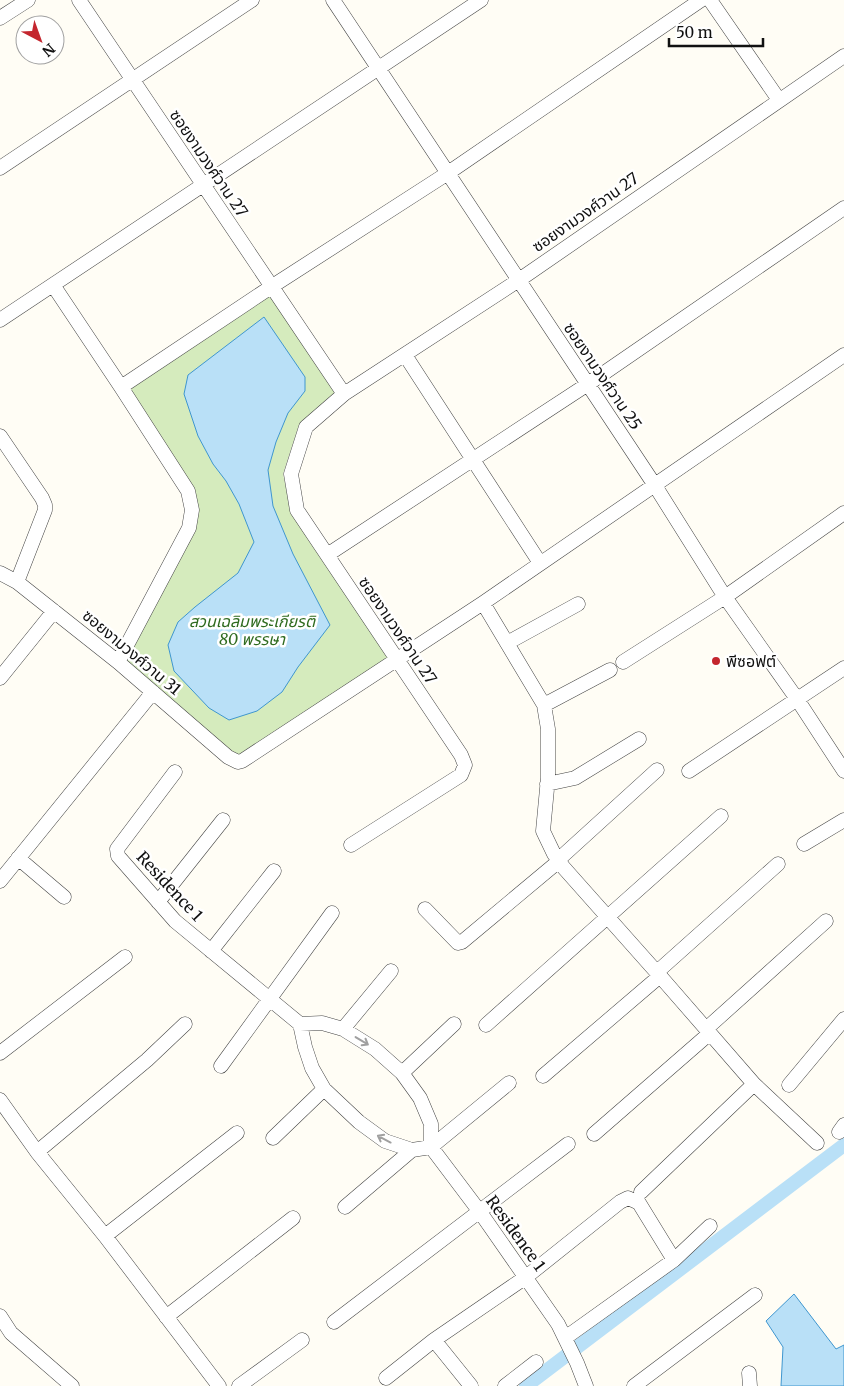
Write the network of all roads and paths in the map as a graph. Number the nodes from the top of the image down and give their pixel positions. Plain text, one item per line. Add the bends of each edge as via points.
1 (28, 0) edge
2 (79, 0) edge
3 (252, 0) edge
4 (333, 0) edge
5 (481, 0) edge
6 (701, 0) edge
7 (710, 0) edge
8 (0, 18) edge
9 (844, 56) edge
10 (379, 68) junction
11 (132, 79) junction
12 (779, 100) junction
13 (0, 168) edge
14 (448, 173) junction
15 (202, 184) junction
16 (844, 208) edge
17 (519, 280) junction
18 (53, 285) junction
19 (271, 287) junction
20 (0, 320) edge
21 (405, 355) junction
22 (844, 355) edge
23 (588, 384) junction
24 (121, 387) junction
25 (344, 394) junction
26 (0, 436) edge
27 (473, 458) junction
28 (654, 484) junction
29 (844, 514) edge
30 (327, 555) junction
31 (540, 563) junction
32 (0, 573) edge
33 (17, 582) junction
34 (725, 597) junction
35 (483, 603) junction
36 (578, 604) dead end
37 (54, 610) junction
38 (508, 643) junction
39 (396, 659) junction
40 (118, 662) junction
41 (623, 662) dead end
42 (844, 668) edge
43 (610, 670) dead end
44 (0, 678) edge
45 (153, 692) junction
46 (797, 699) junction
47 (544, 704) junction
48 (639, 739) dead end
49 (657, 770) dead end
50 (689, 771) dead end
51 (844, 771) edge
52 (174, 772) dead end
53 (548, 784) junction
54 (721, 816) dead end
55 (223, 820) dead end
56 (844, 820) edge
57 (804, 844) dead end
58 (351, 845) dead end
59 (18, 858) junction
60 (558, 860) junction
61 (778, 864) dead end
62 (274, 871) dead end
63 (0, 881) edge
64 (64, 897) dead end
65 (158, 902) junction
66 (425, 909) dead end
67 (332, 913) dead end
68 (608, 917) junction
69 (826, 921) dead end
70 (211, 951) junction
71 (126, 957) dead end
72 (391, 971) dead end
73 (659, 974) junction
74 (270, 1000) junction
75 (844, 1019) edge
76 (185, 1024) dead end
77 (300, 1024) junction
78 (454, 1024) dead end
79 (486, 1025) dead end
80 (343, 1030) junction
81 (708, 1031) junction
82 (0, 1053) edge
83 (221, 1066) dead end
84 (402, 1073) junction
85 (543, 1076) dead end
86 (509, 1084) dead end
87 (754, 1084) junction
88 (789, 1085) dead end
89 (324, 1089) junction
90 (0, 1100) edge
91 (237, 1133) dead end
92 (594, 1134) dead end
93 (273, 1138) dead end
94 (818, 1143) dead end
95 (568, 1144) dead end
96 (431, 1147) junction
97 (412, 1150) junction
98 (37, 1152) junction
99 (641, 1192) dead end
100 (345, 1207) dead end
101 (480, 1212) junction
102 (293, 1218) dead end
103 (710, 1226) dead end
104 (105, 1236) junction
105 (674, 1260) junction
106 (526, 1277) junction
107 (755, 1294) dead end
108 (0, 1316) edge
109 (166, 1317) junction
110 (334, 1322) dead end
111 (302, 1340) dead end
112 (434, 1340) junction
113 (566, 1340) junction
114 (536, 1362) dead end
115 (386, 1378) dead end
116 (71, 1386) edge
117 (219, 1386) edge
118 (239, 1386) edge
119 (470, 1386) edge
120 (505, 1386) edge
121 (586, 1386) edge
122 (634, 1386) edge

1 - 8 street
2 - 11 street, ซอยงามวงศ์วาน 27
3 - 11 street
4 - 10 street, ซอยงามวงศ์วาน 25
5 - 10 street
6 - 14 street
7 - 12 street
9 - 12 street, ซอยงามวงศ์วาน 27
10 - 14 street, ซอยงามวงศ์วาน 25
10 - 15 street
11 - 13 street
11 - 15 street, ซอยงามวงศ์วาน 27
12 - 17 street, ซอยงามวงศ์วาน 27
14 - 17 street, ซอยงามวงศ์วาน 25
14 - 19 street
15 - 18 street
15 - 19 street, ซอยงามวงศ์วาน 27
16 - 23 street
17 - 21 street, ซอยงามวงศ์วาน 27
17 - 23 street, ซอยงามวงศ์วาน 25
18 - 20 street
18 - 24 street
19 - 24 street
19 - 25 street, ซอยงามวงศ์วาน 27
21 - 25 street, ซอยงามวงศ์วาน 27
21 - 27 street
22 - 28 street
23 - 27 street
23 - 28 street, ซอยงามวงศ์วาน 25
24 - 40 street via 188,492 192,510 189,528
25 - 30 street, ซอยงามวงศ์วาน 27 via 306,428 291,474 297,510
26 - 33 street via 45,505
27 - 30 street
27 - 31 street
28 - 31 street
28 - 34 street, ซอยงามวงศ์วาน 25
29 - 34 street
30 - 39 street, ซอยงามวงศ์วาน 27
31 - 35 street
32 - 33 street, ซอยงามวงศ์วาน 31
33 - 37 street, ซอยงามวงศ์วาน 31
34 - 41 street
34 - 46 street, ซอยงามวงศ์วาน 25
35 - 38 street
35 - 39 street
36 - 38 street
37 - 40 street, ซอยงามวงศ์วาน 31
37 - 44 street
38 - 47 street
39 - 45 street, ซอยงามวงศ์วาน 31 via 238,762
39 - 58 street, ซอยงามวงศ์วาน 27 via 465,765 461,775
40 - 45 street, ซอยงามวงศ์วาน 31
42 - 46 street
43 - 47 street
45 - 59 street
46 - 50 street
46 - 51 street, ซอยงามวงศ์วาน 25
47 - 53 street via 548,729
48 - 53 street via 575,778
49 - 60 street
52 - 65 street, Residence 1 via 117,849 120,858
53 - 60 street via 543,831
54 - 68 street
55 - 65 street
56 - 57 street
59 - 63 street
59 - 64 street
60 - 66 street via 462,942 452,938
60 - 68 street
61 - 73 street
62 - 70 street
65 - 70 street, Residence 1
67 - 74 street
68 - 73 street
68 - 79 street
69 - 81 street
70 - 74 street, Residence 1
71 - 82 street
72 - 80 street
73 - 81 street
73 - 85 street
74 - 77 street, Residence 1
74 - 83 street
75 - 88 street
76 - 98 street
77 - 80 street via 322,1023
77 - 89 street via 312,1068
78 - 84 street
80 -> 84 street via 375,1048
81 - 87 street
81 - 92 street
84 - 96 street via 420,1098 430,1124
86 - 96 street
87 - 94 street
87 - 99 street
89 - 93 street
97 -> 89 street via 384,1141
90 - 98 street
91 - 104 street
95 - 101 street
96 - 97 street
96 - 101 street, Residence 1
97 - 100 street
98 - 104 street
101 - 106 street, Residence 1
101 - 110 street
102 - 109 street
103 - 105 street
104 - 109 street
105 - 106 street via 638,1203 628,1198
105 - 113 street
106 - 112 street
106 - 113 street, Residence 1
107 - 122 street
108 - 116 street via 11,1332
109 - 117 street
111 - 118 street
112 - 115 street
112 - 119 street
113 - 121 street, Residence 1
114 - 120 street

